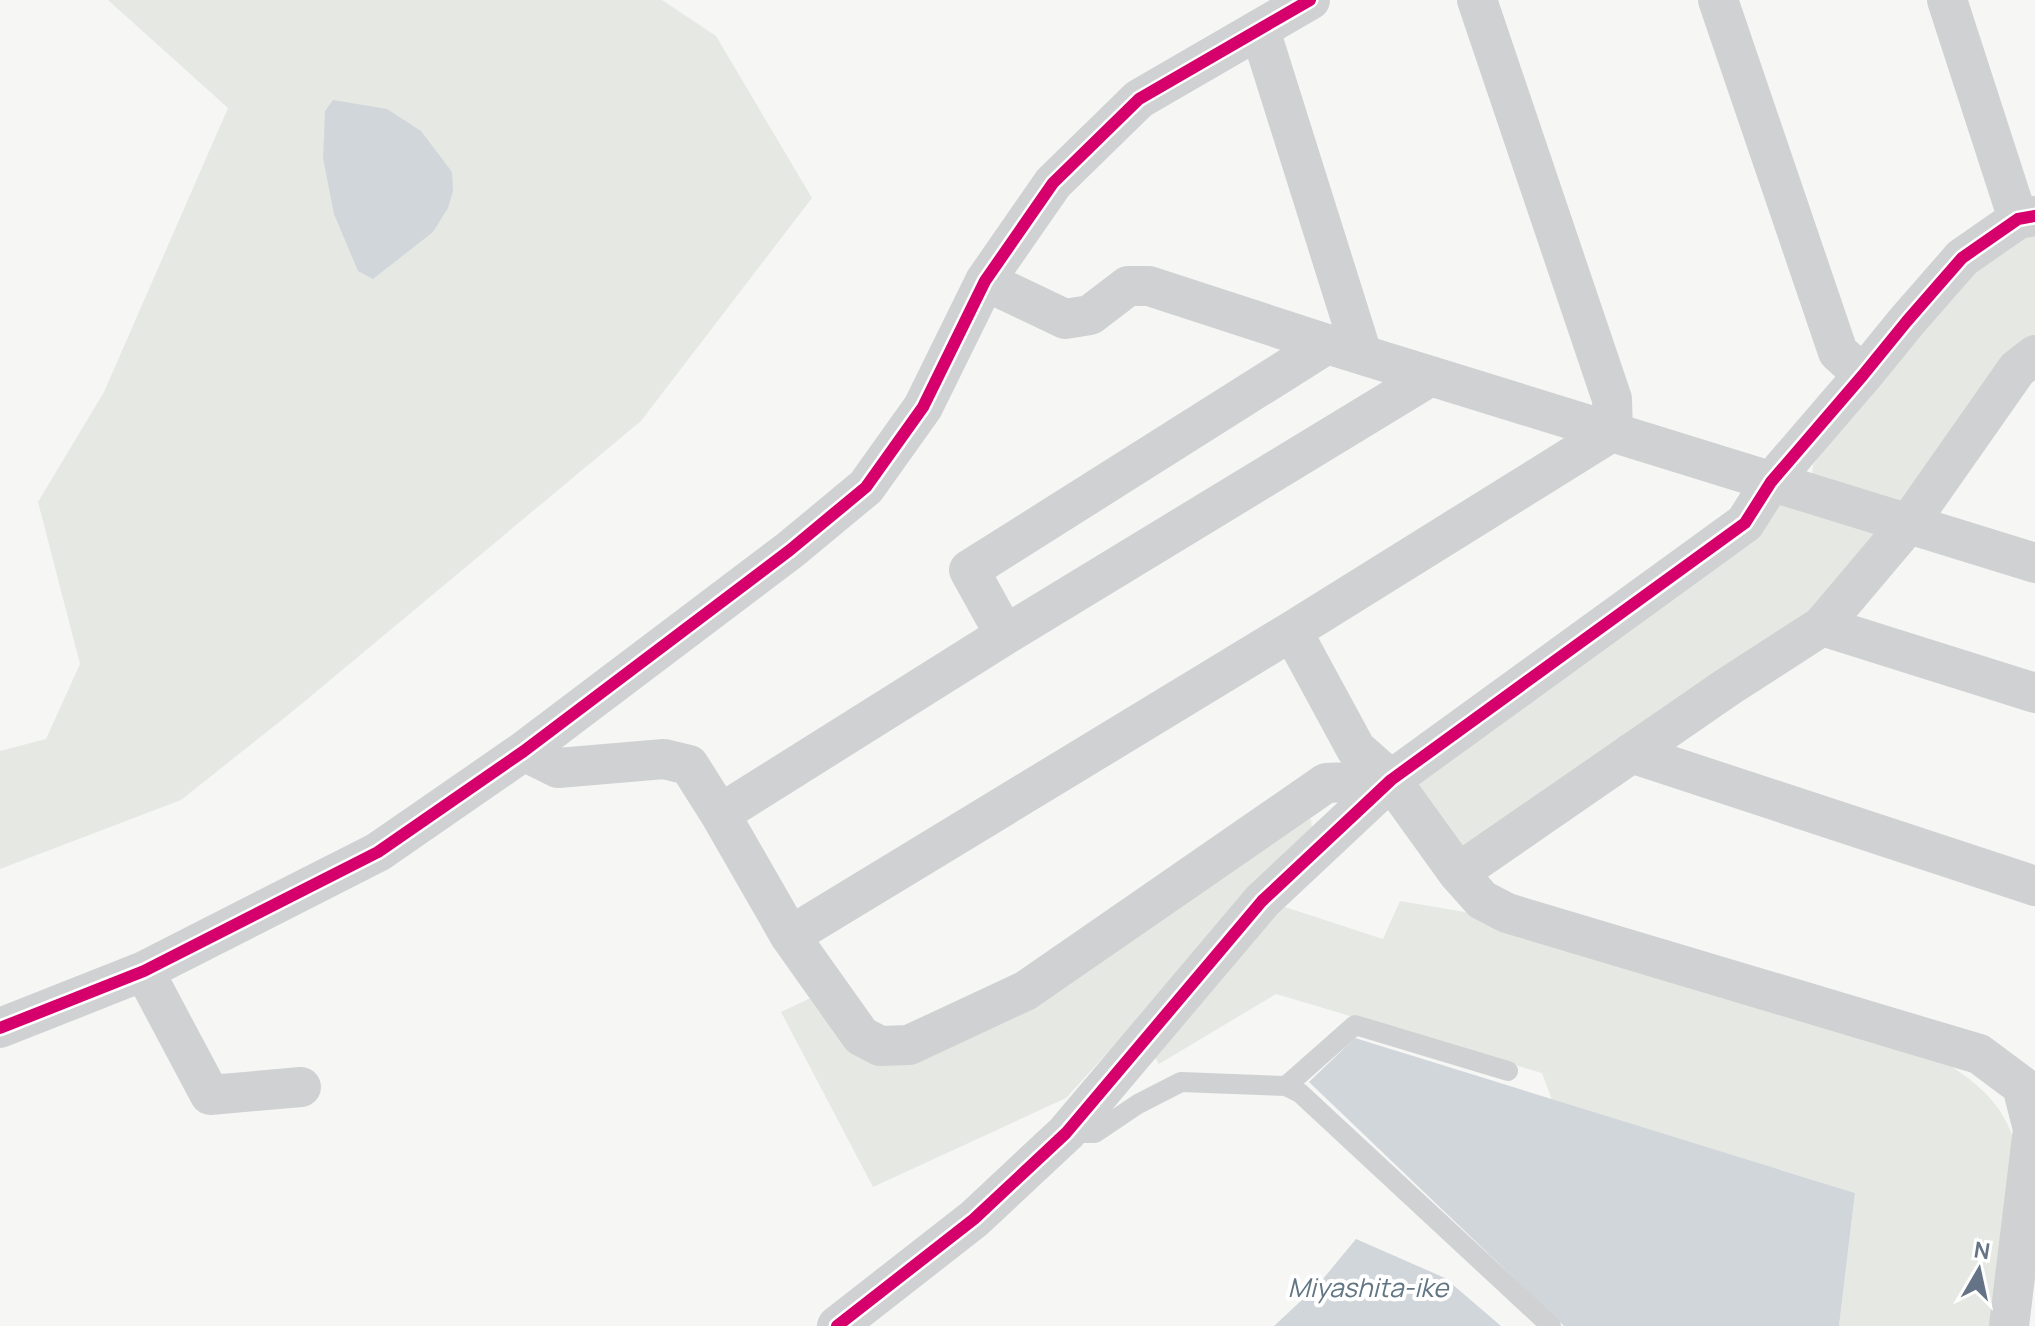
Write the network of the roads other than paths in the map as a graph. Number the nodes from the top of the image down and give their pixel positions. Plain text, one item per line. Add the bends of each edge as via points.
1 (1310, 0) edge
2 (1477, 0) edge
3 (1718, 0) edge
4 (1947, 0) edge
5 (1260, 30) junction
6 (2026, 218) edge
7 (985, 281) junction
8 (1345, 349) junction
9 (2035, 355) edge
10 (1863, 375) junction
11 (1431, 376) junction
12 (1613, 431) junction
13 (1771, 482) junction
14 (1909, 523) junction
15 (2035, 563) edge
16 (1822, 626) junction
17 (1292, 631) junction
18 (1005, 635) junction
19 (2035, 693) edge
20 (524, 751) junction
21 (1631, 753) junction
22 (1391, 780) junction
23 (720, 814) junction
24 (1458, 873) junction
25 (2035, 886) edge
26 (790, 936) junction
27 (144, 971) junction
28 (0, 1028) edge
29 (1508, 1071) dead end
30 (2029, 1082) edge
31 (1286, 1086) junction
32 (301, 1087) dead end
33 (1066, 1133) junction
34 (837, 1326) edge
35 (1551, 1326) edge
36 (2009, 1326) edge

1 - 5 street
2 - 12 street via 1612,399
3 - 10 street via 1838,352
4 - 6 street
5 - 7 street via 1139,99 1053,183
5 - 8 street
6 - 10 street via 1962,258
7 - 8 street via 1065,319 1090,315 1128,286 1149,286
7 - 20 street via 923,407 866,487
8 - 11 street
8 - 18 street via 969,570
9 - 14 street via 2017,369
10 - 13 street
11 - 12 street
11 - 18 street
12 - 13 street
12 - 17 street
13 - 14 street
13 - 22 street via 1745,523
14 - 15 street
14 - 16 street
16 - 19 street
16 - 21 street
17 - 22 street via 1356,749
17 - 26 street
18 - 23 street
20 - 23 street via 558,768 664,759 689,765
20 - 27 street via 378,852
21 - 24 street
21 - 25 street
22 - 24 street
22 - 26 street via 1326,783 1025,991 909,1045 880,1046 861,1036
22 - 33 street via 1262,901
23 - 26 street
24 - 30 street via 1482,900 1507,913 1979,1054
27 - 28 street
27 - 32 street via 210,1095
29 - 31 lane via 1355,1025
30 - 36 street via 2033,1129
31 - 33 lane via 1181,1082 1095,1133
31 - 35 lane via 1300,1093
33 - 34 street via 974,1219

